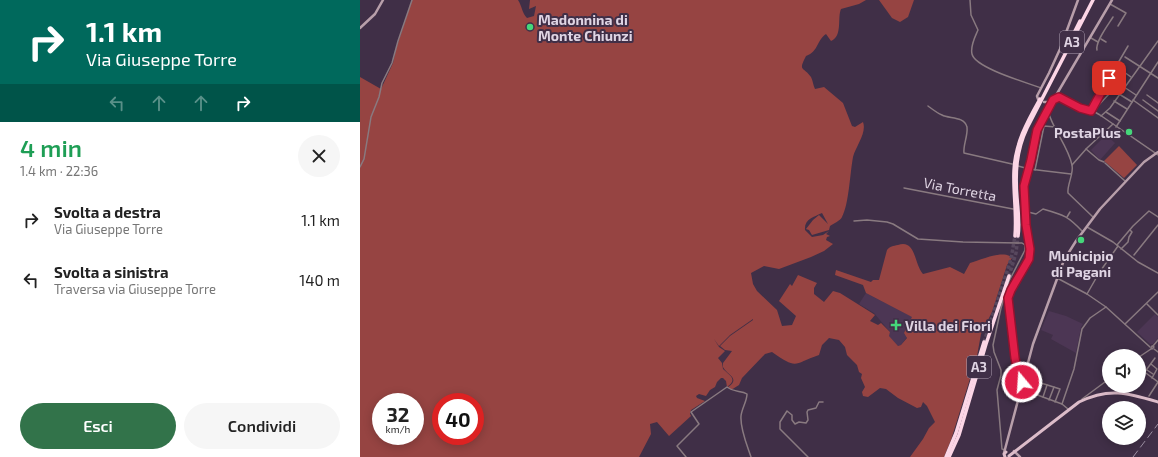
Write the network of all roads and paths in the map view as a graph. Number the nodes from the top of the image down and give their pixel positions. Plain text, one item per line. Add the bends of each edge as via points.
1 (383, 0) edge
2 (412, 0) edge
3 (970, 0) edge
4 (1078, 0) edge
5 (1092, 0) edge
6 (1112, 0) edge
7 (1110, 4) junction
8 (1113, 17) dead end
9 (1118, 26) dead end
10 (360, 28) edge
11 (1090, 37) junction
12 (1100, 39) junction
13 (1158, 41) edge
14 (1098, 42) junction
15 (1106, 42) dead end
16 (1128, 46) dead end
17 (1097, 50) dead end
18 (1125, 57) dead end
19 (1158, 62) edge
20 (1139, 66) junction
21 (1151, 73) junction
22 (1131, 77) junction
23 (1158, 78) edge
24 (1124, 87) junction
25 (1041, 88) junction
26 (1058, 91) junction
27 (1119, 94) junction
28 (1056, 95) junction
29 (1136, 95) junction
30 (1147, 95) dead end
31 (1059, 97) junction
32 (1038, 99) dead end
33 (1143, 100) dead end
34 (1114, 101) junction
35 (1133, 101) junction
36 (1048, 103) junction
37 (1158, 103) edge
38 (928, 106) dead end
39 (1127, 109) junction
40 (1092, 111) junction
41 (1158, 111) edge
42 (1106, 112) junction
43 (1101, 116) junction
44 (1158, 118) edge
45 (1120, 121) junction
46 (1113, 124) junction
47 (1056, 127) junction
48 (1116, 127) junction
49 (1087, 148) junction
50 (1157, 154) edge
51 (1012, 164) dead end
52 (1072, 165) junction
53 (1018, 166) dead end
54 (360, 167) edge
55 (1029, 169) junction
56 (1034, 170) junction
57 (1071, 174) junction
58 (1126, 181) junction
59 (904, 188) dead end
60 (1013, 209) dead end
61 (1028, 212) dead end
62 (1070, 212) dead end
63 (1067, 217) junction
64 (1093, 217) junction
65 (1158, 217) edge
66 (854, 221) dead end
67 (1158, 225) edge
68 (1087, 227) junction
69 (1130, 230) junction
70 (1083, 232) junction
71 (1017, 236) tunnel mouth
72 (1117, 245) junction
73 (1121, 249) junction
74 (1134, 255) dead end
75 (1157, 271) edge
76 (1009, 276) tunnel mouth
77 (1057, 278) junction
78 (1158, 292) edge
79 (1086, 294) junction
80 (1147, 304) junction
81 (1106, 307) junction
82 (1158, 314) edge
83 (1125, 325) junction
84 (1158, 340) edge
85 (984, 342) tunnel mouth
86 (1152, 348) junction
87 (1146, 352) edge
88 (1158, 352) edge
89 (1155, 358) dead end
90 (1151, 364) junction
91 (1146, 370) joint
92 (1146, 374) edge
93 (1154, 374) junction
94 (1152, 378) junction
95 (1021, 379) junction
96 (1158, 382) edge
97 (1040, 383) junction
98 (1102, 384) edge
99 (1047, 385) junction
100 (1054, 387) junction
101 (1021, 389) junction
102 (1091, 391) junction
103 (1037, 395) junction
104 (1149, 396) dead end
105 (1043, 397) junction
106 (1091, 397) junction
107 (1050, 400) junction
108 (823, 402) dead end
109 (1055, 402) junction
110 (1079, 402) junction
111 (1158, 402) edge
112 (1062, 404) junction
113 (1069, 410) junction
114 (1007, 454) edge
115 (686, 457) edge
116 (750, 457) edge
117 (808, 457) edge
118 (946, 457) edge
119 (949, 457) edge
120 (1020, 457) edge

1 - 10 street via 375,14
2 - 54 street via 368,126 364,159
3 - 25 street via 971,15 978,30 972,47 973,57 1015,80
4 - 25 street via 1060,49
5 - 71 highway, A3 via 1018,144 1014,170
6 - 7 street
7 - 9 street via 1126,13
7 - 11 street
8 - 12 street
11 - 14 street
11 - 26 street
12 - 14 street
12 - 15 street
13 - 20 street
14 - 17 street
16 - 40 street
18 - 20 street
19 - 21 street
20 - 21 street
20 - 22 street
21 - 23 street
21 - 29 street
22 - 24 street
22 - 40 street via 1124,72 1110,94
24 - 27 street
24 - 29 street
25 - 32 street via 1036,96
26 - 28 street
26 - 31 street
27 - 34 street
27 - 35 street
28 - 31 street
28 - 36 street
29 - 35 street
30 - 37 street
31 - 36 street
31 - 40 street
33 - 41 street
34 - 39 street
34 - 42 street
35 - 39 street
35 - 44 street
36 - 47 street
36 - 55 street via 1037,130
38 - 51 street via 941,115 961,120 965,124 964,153
39 - 45 street
40 - 43 street
42 - 43 street
42 - 45 street
43 - 46 street
45 - 48 street
46 - 48 street
46 - 49 street
47 - 52 street
47 - 56 street via 1044,126
48 - 50 street
49 - 52 street
49 - 58 street
50 - 58 street via 1144,162
52 - 57 street
53 - 55 street
55 - 56 street
55 - 95 street via 1024,196 1030,255 1008,298 1017,368
56 - 57 street
57 - 64 street via 1068,193
58 - 64 street
59 - 60 street, Via Torretta
61 - 63 street via 1036,214 1043,209
62 - 63 street
63 - 70 street
64 - 68 street
65 - 69 street via 1149,211
66 - 114 street via 887,222 918,239 1025,245 1005,294 994,345 1001,370 997,390 1002,449
67 - 74 street
68 - 70 street
68 - 72 street
69 - 72 street
69 - 73 street via 1132,232 1128,242
70 - 77 street via 1064,260
72 - 73 street
72 - 79 street
73 - 75 street via 1138,262
76 - 119 highway, A3 via 959,435
77 - 79 street
77 - 95 street
78 - 80 street
79 - 81 street
80 - 82 street
80 - 83 street
81 - 83 street
81 - 112 street via 1090,318 1082,329 1074,369
83 - 86 street
84 - 86 street
85 - 118 highway, A3
86 - 87 street
86 - 88 street
89 - 90 street
90 - 91 street
90 - 93 street via 1157,368
91 - 93 street
92 - 94 street
93 - 94 street
94 - 96 street
95 - 97 street
95 - 101 street
96 - 104 street
97 - 99 street
97 - 103 street
98 - 102 street
99 - 100 street
99 - 105 street
100 - 107 street
100 - 109 street via 1060,389
101 - 103 street
101 - 114 street
102 - 106 street
102 - 110 street
103 - 105 street
105 - 107 street
106 - 110 main road
106 - 111 main road via 1116,392
107 - 109 street
108 - 117 street via 807,411 806,423 795,424 787,410 780,422 780,429
109 - 112 street
110 - 113 main road
112 - 113 street
113 - 114 main road
114 - 120 street
115 - 116 street via 677,446 699,424 691,413 692,410 727,387 735,392 747,394 741,422

